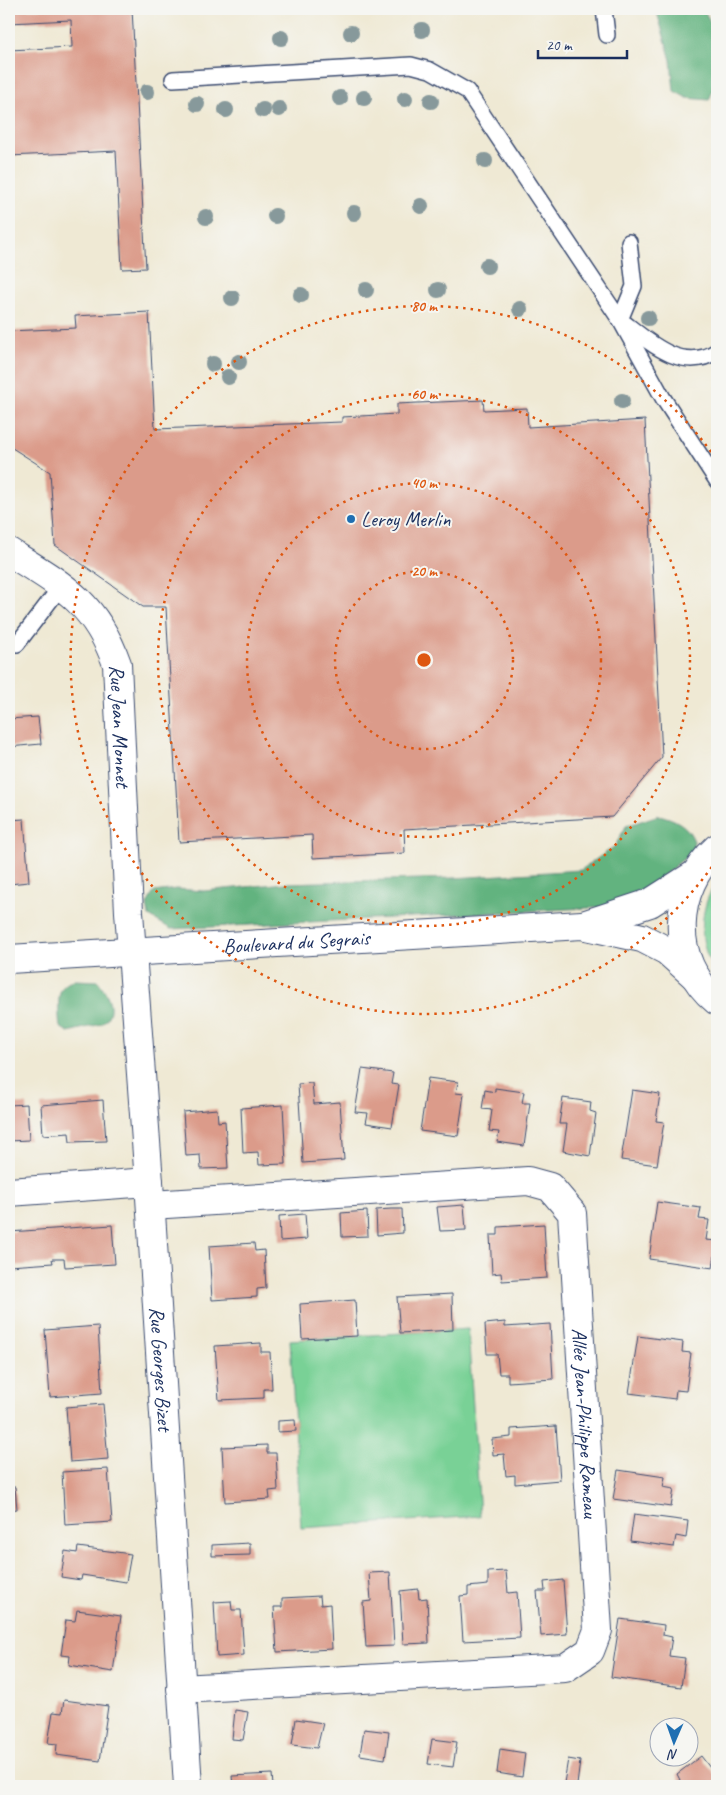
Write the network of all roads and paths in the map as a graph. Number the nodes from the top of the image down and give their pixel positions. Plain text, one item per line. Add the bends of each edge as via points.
1 (604, 9) edge
2 (607, 35) dead end
3 (173, 79) dead end
4 (629, 242) dead end
5 (620, 320) junction
6 (717, 351) edge
7 (717, 481) edge
8 (9, 552) edge
9 (62, 585) junction
10 (17, 644) dead end
11 (717, 848) edge
12 (694, 875) junction
13 (582, 925) junction
14 (132, 951) junction
15 (9, 959) edge
16 (696, 977) junction
17 (717, 1001) edge
18 (9, 1192) edge
19 (150, 1194) junction
20 (181, 1689) junction
21 (188, 1786) edge

1 - 2 lane
3 - 5 lane via 411,65 453,82 467,91 478,106
4 - 5 lane via 634,286
5 - 6 lane via 656,348 678,357 694,359
5 - 7 lane via 663,398
8 - 9 street, Rue Jean Monnet
9 - 10 lane
9 - 14 street, Rue Jean Monnet via 94,618 109,641 117,664
11 - 12 street
12 - 13 street, Boulevard du Segrais via 650,902
12 - 16 street via 684,900 681,926 685,952
13 - 14 street, Boulevard du Segrais
13 - 16 street, Boulevard du Segrais via 642,938 667,951
14 - 15 street, Boulevard du Segrais
14 - 19 street, Rue Georges Bizet
16 - 17 street
18 - 19 street, Allée Jean-Philippe Rameau
19 - 20 street, Rue Georges Bizet
19 - 20 street, Allée Jean-Philippe Rameau via 528,1181 550,1187 572,1213 591,1509 598,1630 590,1652 564,1668
20 - 21 street, Rue Georges Bizet

